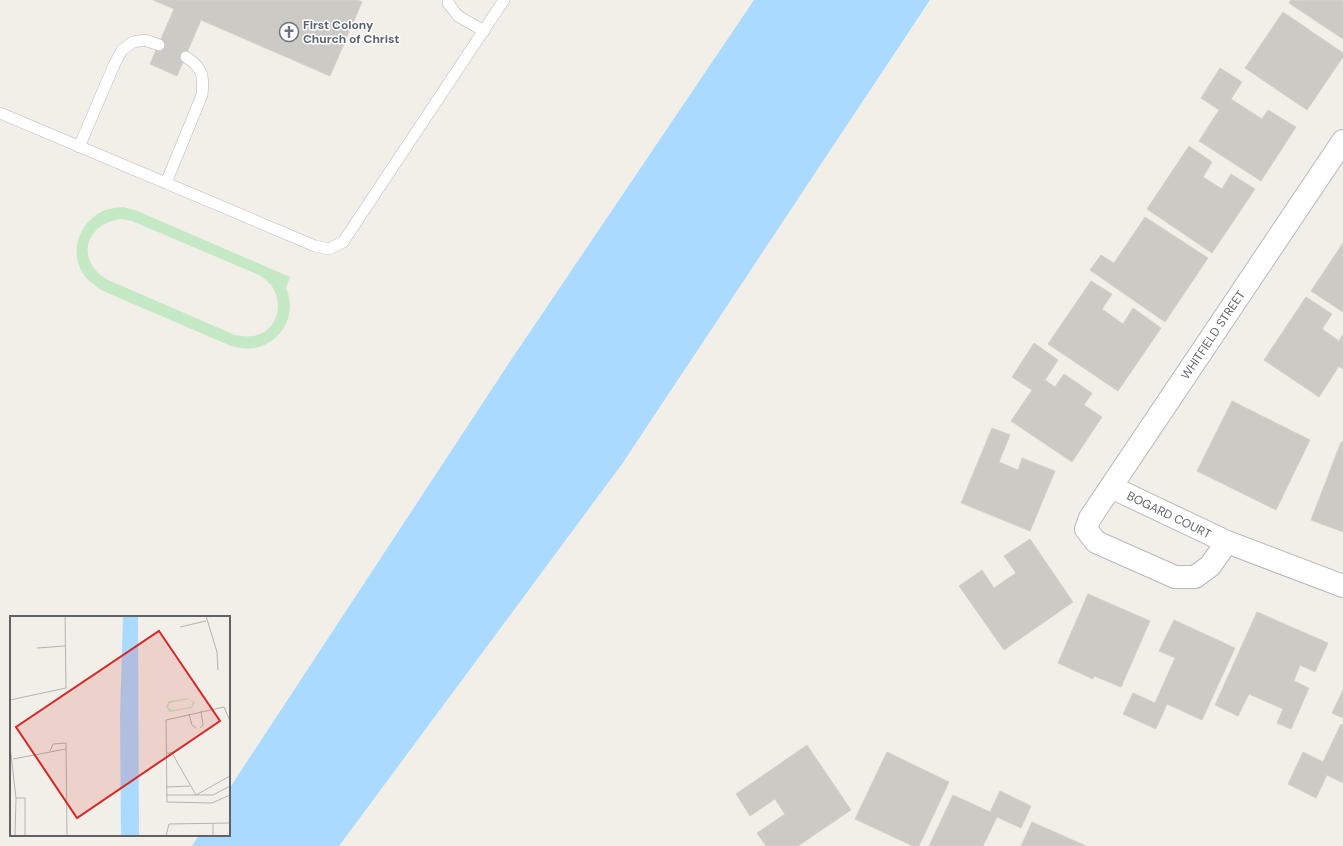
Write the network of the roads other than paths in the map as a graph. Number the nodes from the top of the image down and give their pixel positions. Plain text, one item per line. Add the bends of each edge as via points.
1 (448, 0) edge
2 (504, 0) edge
3 (484, 31) junction
4 (159, 45) dead end
5 (186, 57) dead end
6 (0, 113) edge
7 (1343, 141) edge
8 (79, 146) junction
9 (166, 183) junction
10 (1111, 487) junction
11 (1086, 529) joint
12 (1227, 542) junction
13 (1343, 586) edge

1 - 3 lane via 458,16
2 - 3 lane
3 - 9 lane via 343,242 329,248 315,246
4 - 8 lane via 145,40 133,42 122,50
5 - 9 lane via 202,72 202,95
6 - 8 lane
7 - 10 street, WHITFIELD STREET
8 - 9 lane
10 - 11 street, WHITFIELD STREET via 1090,518
10 - 12 street, BOGARD COURT
11 - 12 street, BOGARD COURT via 1096,542 1174,577 1195,577 1210,566
12 - 13 street, BOGARD COURT

